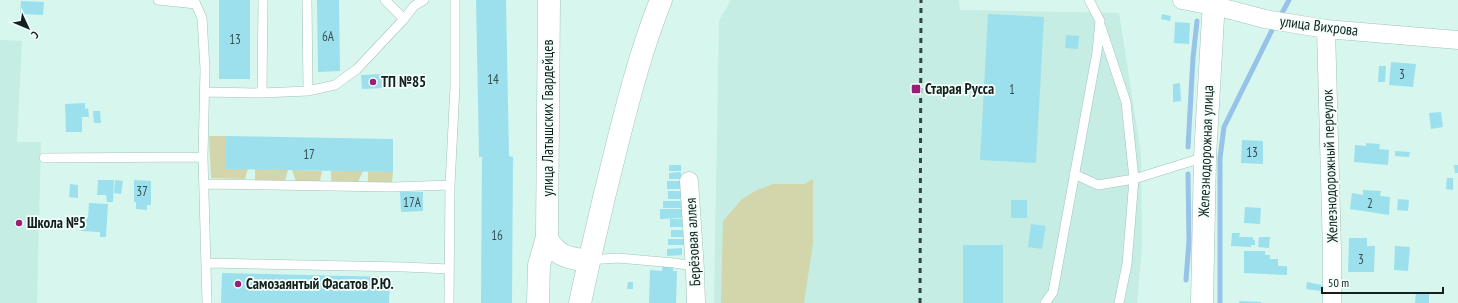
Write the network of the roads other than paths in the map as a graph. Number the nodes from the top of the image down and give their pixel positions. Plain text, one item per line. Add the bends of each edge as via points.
1 (158, 0) edge
2 (263, 0) edge
3 (307, 0) edge
4 (385, 0) edge
5 (424, 0) edge
6 (455, 0) edge
7 (549, 0) edge
8 (661, 0) edge
9 (1089, 0) edge
10 (1182, 0) edge
11 (195, 2) edge
12 (1213, 3) edge
13 (404, 19) junction
14 (1100, 21) junction
15 (1326, 29) junction
16 (1458, 40) edge
17 (308, 91) junction
18 (205, 92) junction
19 (262, 93) junction
20 (203, 157) junction
21 (1205, 157) junction
22 (44, 158) dead end
23 (1074, 174) junction
24 (1134, 179) junction
25 (689, 181) dead end
26 (205, 184) junction
27 (450, 185) junction
28 (547, 237) junction
29 (589, 260) junction
30 (207, 263) junction
31 (449, 269) junction
32 (695, 270) junction
33 (207, 303) edge
34 (449, 303) edge
35 (538, 303) edge
36 (580, 303) edge
37 (696, 303) edge
38 (1045, 303) edge
39 (1119, 303) edge
40 (1202, 303) edge
41 (1332, 303) edge

1 - 11 lane
2 - 19 lane
3 - 17 lane
4 - 13 lane
5 - 13 lane via 414,6
6 - 27 lane via 456,86
7 - 28 main road, улица Латышских Гвардейцев
8 - 29 main road via 636,72
9 - 14 lane
10 - 12 street, улица Вихрова
11 - 18 lane via 202,18
12 - 15 street, улица Вихрова via 1264,19
12 - 21 main road, Железнодорожная улица
13 - 17 lane via 357,69 335,85
14 - 23 lane via 1097,52
14 - 24 lane via 1126,102
15 - 16 street, улица Вихрова
15 - 41 street, Железнодорожный переулок
17 - 19 lane
18 - 19 lane
18 - 20 lane
20 - 22 lane
20 - 26 lane
21 - 24 lane
21 - 40 main road, Железнодорожная улица
23 - 24 lane via 1098,185
23 - 38 lane via 1053,292
24 - 39 lane via 1127,264
25 - 32 street, Берёзовая аллея
26 - 27 lane via 394,187
26 - 30 lane
27 - 31 lane
28 - 29 main road via 553,248 567,257
28 - 35 main road, улица Латышских Гвардейцев via 539,265
29 - 32 lane via 618,258 674,263 687,265
29 - 36 main road
30 - 31 lane
30 - 33 lane
31 - 34 lane
32 - 37 street, Берёзовая аллея

